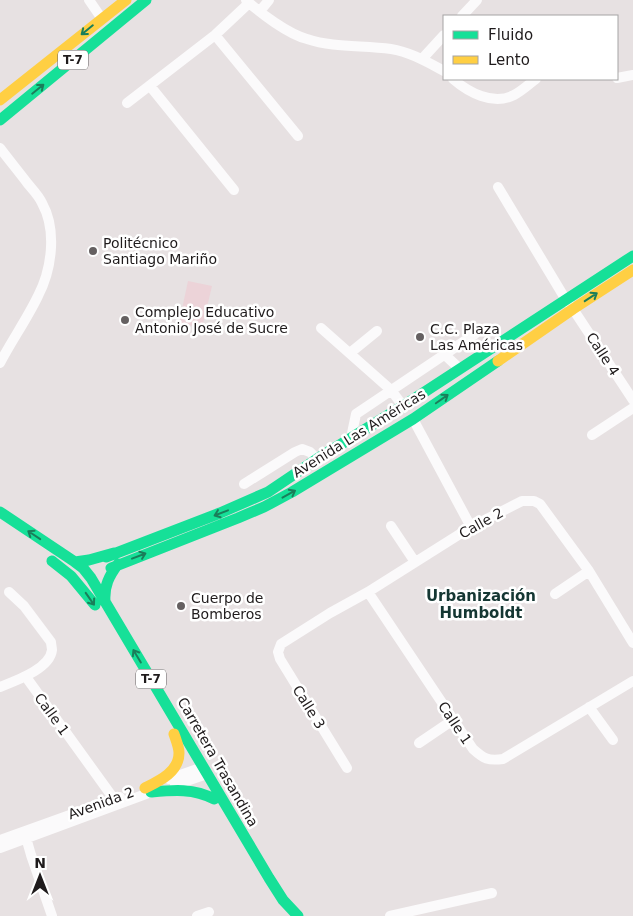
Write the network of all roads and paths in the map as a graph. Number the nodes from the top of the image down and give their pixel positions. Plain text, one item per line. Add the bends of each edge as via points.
1 (88, 0) edge
2 (126, 0) edge
3 (146, 0) edge
4 (269, 0) edge
5 (477, 0) edge
6 (247, 2) edge
7 (260, 11) junction
8 (463, 15) edge
9 (102, 19) junction
10 (216, 36) junction
11 (443, 36) edge
12 (422, 59) junction
13 (443, 70) edge
14 (633, 75) edge
15 (618, 78) edge
16 (454, 80) edge
17 (535, 80) edge
18 (150, 86) junction
19 (0, 99) edge
20 (127, 103) dead end
21 (0, 120) edge
22 (298, 136) dead end
23 (0, 148) edge
24 (498, 187) dead end
25 (234, 190) dead end
26 (633, 256) edge
27 (633, 270) edge
28 (570, 304) junction
29 (321, 328) dead end
30 (377, 331) dead end
31 (475, 334) dead end
32 (350, 353) junction
33 (445, 355) junction
34 (0, 363) edge
35 (459, 368) junction
36 (391, 390) junction
37 (633, 400) edge
38 (403, 406) junction
39 (633, 408) edge
40 (413, 419) junction
41 (592, 435) dead end
42 (351, 438) junction
43 (316, 459) junction
44 (244, 484) dead end
45 (0, 512) edge
46 (0, 524) edge
47 (391, 526) dead end
48 (471, 527) junction
49 (415, 562) junction
50 (118, 564) junction
51 (79, 565) junction
52 (589, 571) junction
53 (71, 576) junction
54 (91, 578) junction
55 (80, 584) junction
56 (9, 592) dead end
57 (368, 592) junction
58 (555, 594) dead end
59 (105, 601) junction
60 (633, 643) edge
61 (281, 644) joint
62 (26, 677) junction
63 (633, 682) edge
64 (0, 687) edge
65 (589, 707) junction
66 (453, 720) junction
67 (174, 734) junction
68 (613, 740) dead end
69 (419, 743) dead end
70 (347, 768) dead end
71 (202, 772) junction
72 (148, 790) junction
73 (114, 799) junction
74 (214, 799) junction
75 (25, 835) junction
76 (0, 840) edge
77 (0, 848) edge
78 (268, 878) junction
79 (492, 893) dead end
80 (209, 912) dead end
81 (52, 916) edge
82 (197, 916) edge
83 (298, 916) edge
84 (390, 916) edge

1 - 9 street
2 - 9 main road, T-7
21 -> 3 main road, T-7
4 - 7 street
5 - 8 street
6 - 7 street
6 - 10 street
7 - 12 street via 286,30 306,39 325,44 392,50
9 -> 19 main road, T-7
10 - 18 street
10 - 22 street
11 - 12 street
12 - 13 street
14 - 15 street
16 - 17 street via 478,96 498,99 513,96
18 - 20 street
18 - 25 street
23 - 34 street via 42,201 51,241 47,274 39,295
24 - 28 street, Calle 4
26 - 28 main road, Avenida Las Américas
28 -> 27 main road, Avenida Las Américas
28 - 35 main road, Avenida Las Américas
28 - 37 street, Calle 4
40 -> 28 main road, Avenida Las Américas
29 - 32 street
30 - 32 street
31 - 33 street
32 - 36 street
33 - 35 street
33 - 36 street
35 - 38 main road, Avenida Las Américas
36 - 38 street
36 - 42 street via 356,414
38 - 42 main road, Avenida Las Américas
39 - 41 street
40 - 48 street
50 -> 40 main road, Avenida Las Américas via 264,507
42 - 43 main road, Avenida Las Américas
43 - 44 street via 302,449
43 -> 51 main road, Avenida Las Américas via 268,492 247,502
51 -> 45 main road, Carretera Trasandina / T-7
46 - 53 main road, Carretera Trasandina / T-7
47 - 49 street
48 - 49 street, Calle 2
48 - 52 street, Calle 2 via 522,501 534,501 540,504
49 - 57 street, Calle 2
50 - 54 main road, Avenida Las Américas
50 - 59 main road via 105,586
51 - 53 main road, Avenida Las Américas
51 - 54 main road, Carretera Trasandina / T-7
52 - 58 street
52 - 60 street, Calle 2
53 - 55 main road, Carretera Trasandina / T-7
54 - 55 main road, Avenida Las Américas
54 - 59 main road, Carretera Trasandina / T-7
55 -> 67 main road, Carretera Trasandina / T-7
56 - 62 street via 51,642 50,656
57 - 61 street, Calle 2
57 - 66 street, Calle 1
71 -> 59 main road, Carretera Trasandina / T-7
61 - 70 street, Calle 3 via 280,659
62 - 64 street
62 - 73 street, Calle 1
63 - 65 street, Calle 1
65 - 66 street, Calle 1 via 503,759 482,757 473,750
65 - 68 street
66 - 69 street
67 - 71 main road, Carretera Trasandina / T-7
67 - 72 main road via 178,761
71 - 72 street, Avenida 2
71 - 74 main road, Carretera Trasandina / T-7
71 - 78 main road, Carretera Trasandina / T-7
72 - 73 street, Avenida 2
72 - 74 main road via 184,790
72 - 75 street
73 - 75 street, Avenida 2
74 - 78 main road, Carretera Trasandina / T-7
75 - 76 street, Avenida 2
75 - 77 street
75 - 81 street
78 - 83 main road, Carretera Trasandina / T-7
79 - 84 street
80 - 82 street

